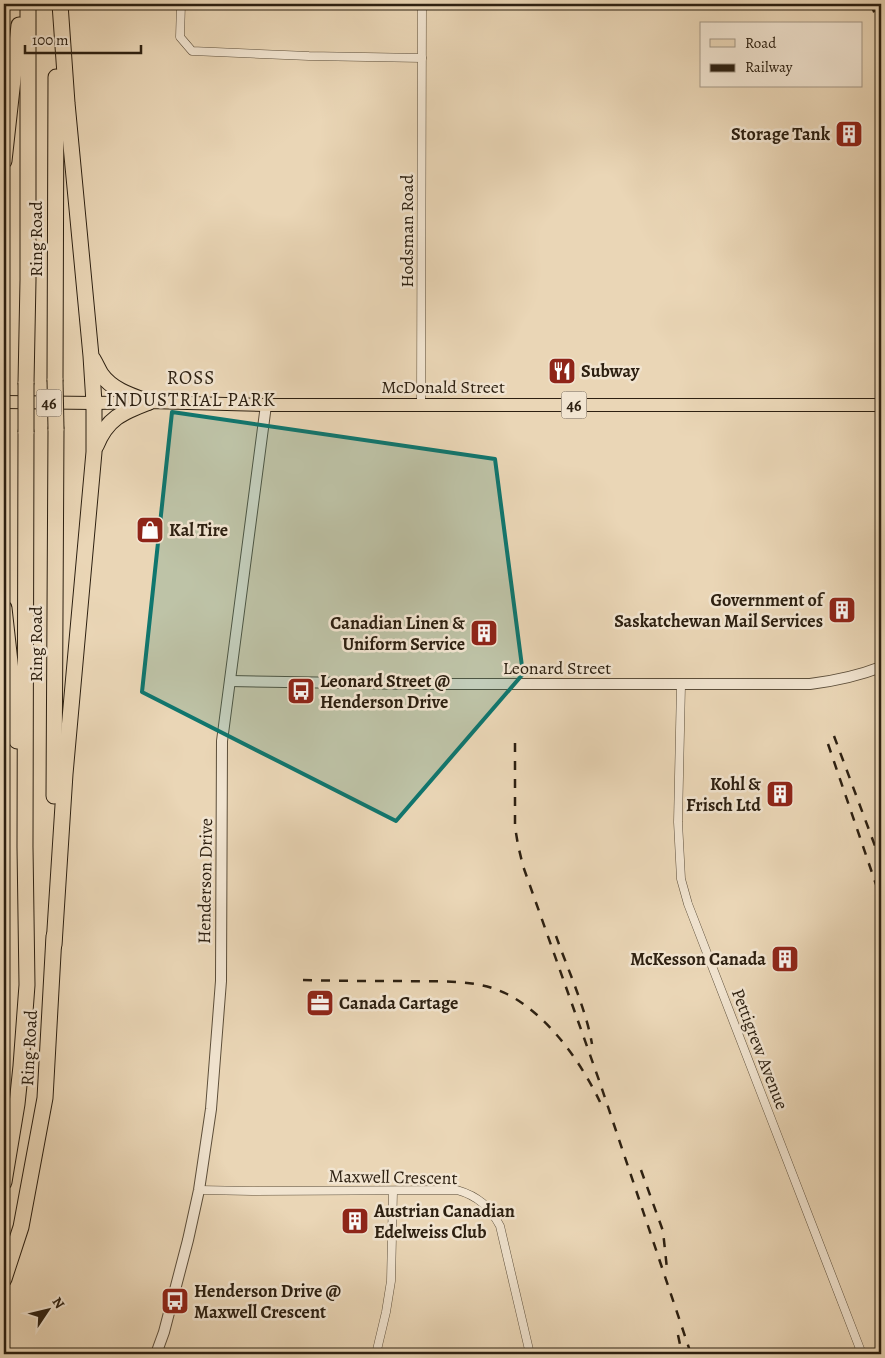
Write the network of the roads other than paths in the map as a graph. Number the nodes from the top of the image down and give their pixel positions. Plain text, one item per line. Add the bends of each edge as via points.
1 (21, 4) edge
2 (28, 4) edge
3 (58, 4) edge
4 (181, 4) edge
5 (422, 4) edge
6 (422, 58) junction
7 (4, 161) edge
8 (92, 356) junction
9 (4, 402) edge
10 (149, 402) junction
11 (94, 403) junction
12 (266, 405) junction
13 (421, 405) junction
14 (881, 405) edge
15 (94, 452) junction
16 (4, 608) edge
17 (881, 667) edge
18 (230, 681) junction
19 (681, 685) junction
20 (25, 848) junction
21 (54, 945) junction
22 (4, 1182) edge
23 (200, 1190) junction
24 (393, 1191) junction
25 (4, 1279) edge
26 (156, 1354) edge
27 (376, 1354) edge
28 (530, 1354) edge
29 (862, 1354) edge

1 - 7 highway
2 - 20 highway, Ring Road, bridge
3 - 8 highway
3 - 21 highway, Ring Road, bridge
4 - 6 street via 180,37 192,51
5 - 6 street, Hodsman Road
6 - 13 street, Hodsman Road
8 - 10 highway via 101,375 111,384
8 - 11 highway
9 - 11 main road, McDonald Street / 46
10 - 11 main road, McDonald Street / 46
10 - 12 main road, McDonald Street / 46
10 - 15 highway via 126,411 108,425
11 - 15 highway
12 - 13 main road, McDonald Street / 46
12 - 18 street, Henderson Drive
13 - 14 main road, McDonald Street / 46
15 - 21 highway via 65,774
16 - 20 highway
17 - 19 street, Leonard Street via 867,673 810,684
18 - 19 street, Leonard Street
18 - 23 street, Henderson Drive via 222,741 221,981 215,1075
19 - 29 street, Pettigrew Avenue via 678,822 681,880
20 - 22 highway, Ring Road via 27,985 17,1104
21 - 25 highway, Ring Road via 45,1098 21,1227
23 - 24 street, Maxwell Crescent
23 - 26 street, Henderson Drive
24 - 27 street via 391,1281
24 - 28 street, Maxwell Crescent via 457,1190 474,1196 487,1206 500,1226

